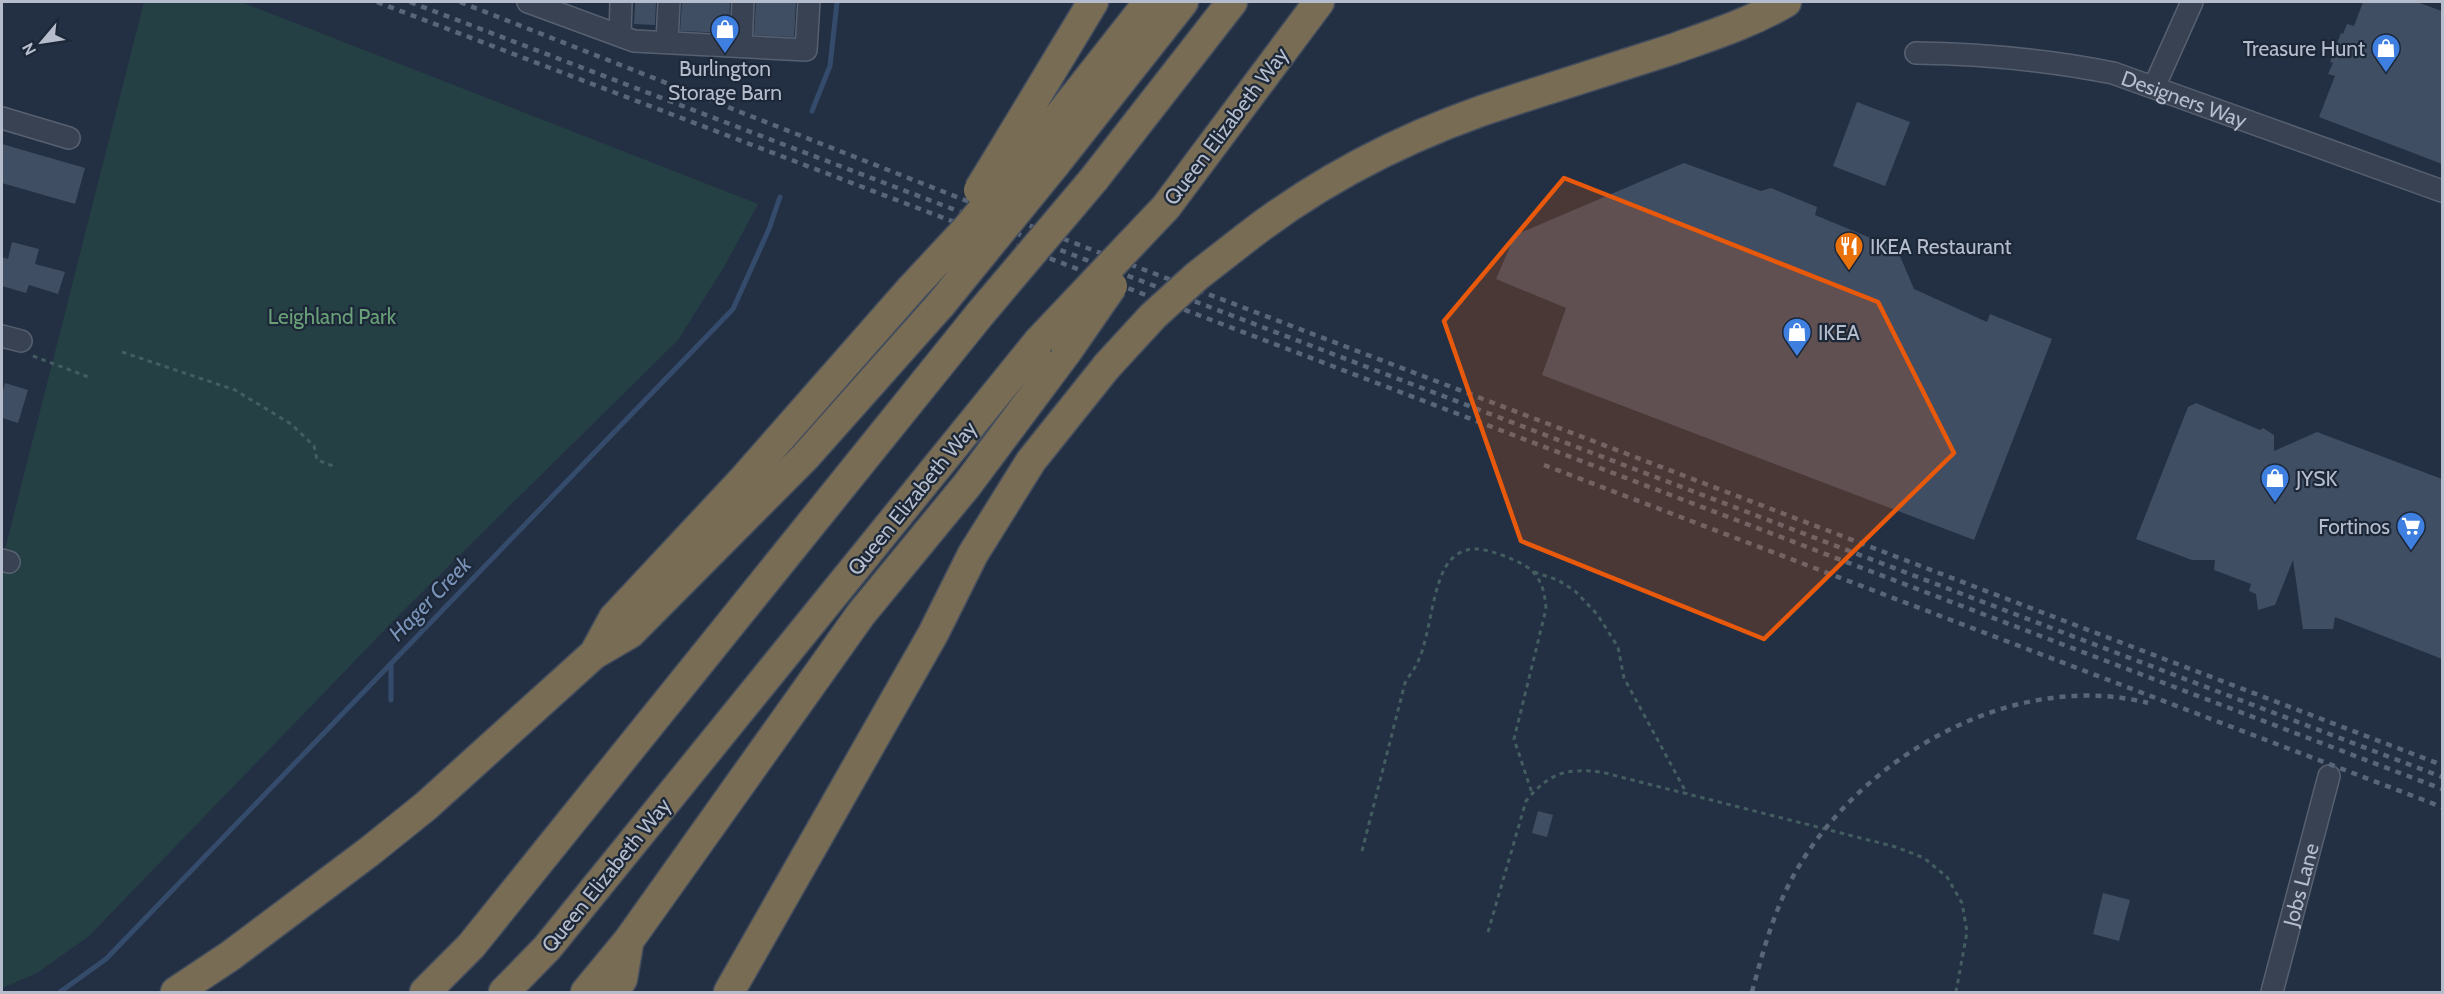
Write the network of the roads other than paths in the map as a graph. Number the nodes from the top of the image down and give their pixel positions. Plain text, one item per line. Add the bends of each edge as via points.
1 (528, 2) edge
2 (621, 2) edge
3 (669, 2) edge
4 (743, 2) edge
5 (809, 2) edge
6 (1093, 2) edge
7 (1149, 2) edge
8 (1183, 2) edge
9 (1232, 2) edge
10 (1319, 2) edge
11 (1786, 2) edge
12 (2192, 2) edge
13 (564, 8) edge
14 (620, 35) junction
15 (667, 42) junction
16 (741, 46) junction
17 (1916, 53) dead end
18 (2154, 87) junction
19 (2, 118) edge
20 (69, 138) dead end
21 (1032, 152) junction
22 (2442, 191) edge
23 (1166, 207) junction
24 (594, 654) junction
25 (2329, 776) dead end
26 (629, 940) junction
27 (176, 993) edge
28 (425, 993) edge
29 (504, 993) edge
30 (586, 993) edge
31 (614, 993) edge
32 (729, 993) edge
33 (2272, 993) edge

1 - 13 street
2 - 14 street
3 - 15 street
4 - 16 street
5 - 16 street via 806,50
6 - 21 highway
7 - 21 highway
8 - 21 highway
9 - 28 highway, bridge via 1094,178 471,946
10 - 23 highway, Queen Elizabeth Way
11 - 32 highway, bridge via 1731,29 1506,102 1416,136 1279,212 1162,308 1107,366 1031,461 973,554 933,634
12 - 18 street
13 - 14 street
14 - 15 street via 634,41
15 - 16 street
17 - 18 street, Designers Way via 2062,63 2113,73
18 - 22 street, Designers Way
19 - 20 street
21 - 24 highway, bridge via 986,180 912,288 744,479 614,618
21 - 24 highway, bridge via 941,304 806,457 749,515 630,633
23 - 26 highway, bridge via 1067,351 967,485 861,614
23 - 29 highway, Queen Elizabeth Way, bridge via 1039,341 547,948
24 - 27 highway via 426,806
25 - 33 street, Jobs Lane
26 - 30 highway
26 - 31 highway via 622,979

